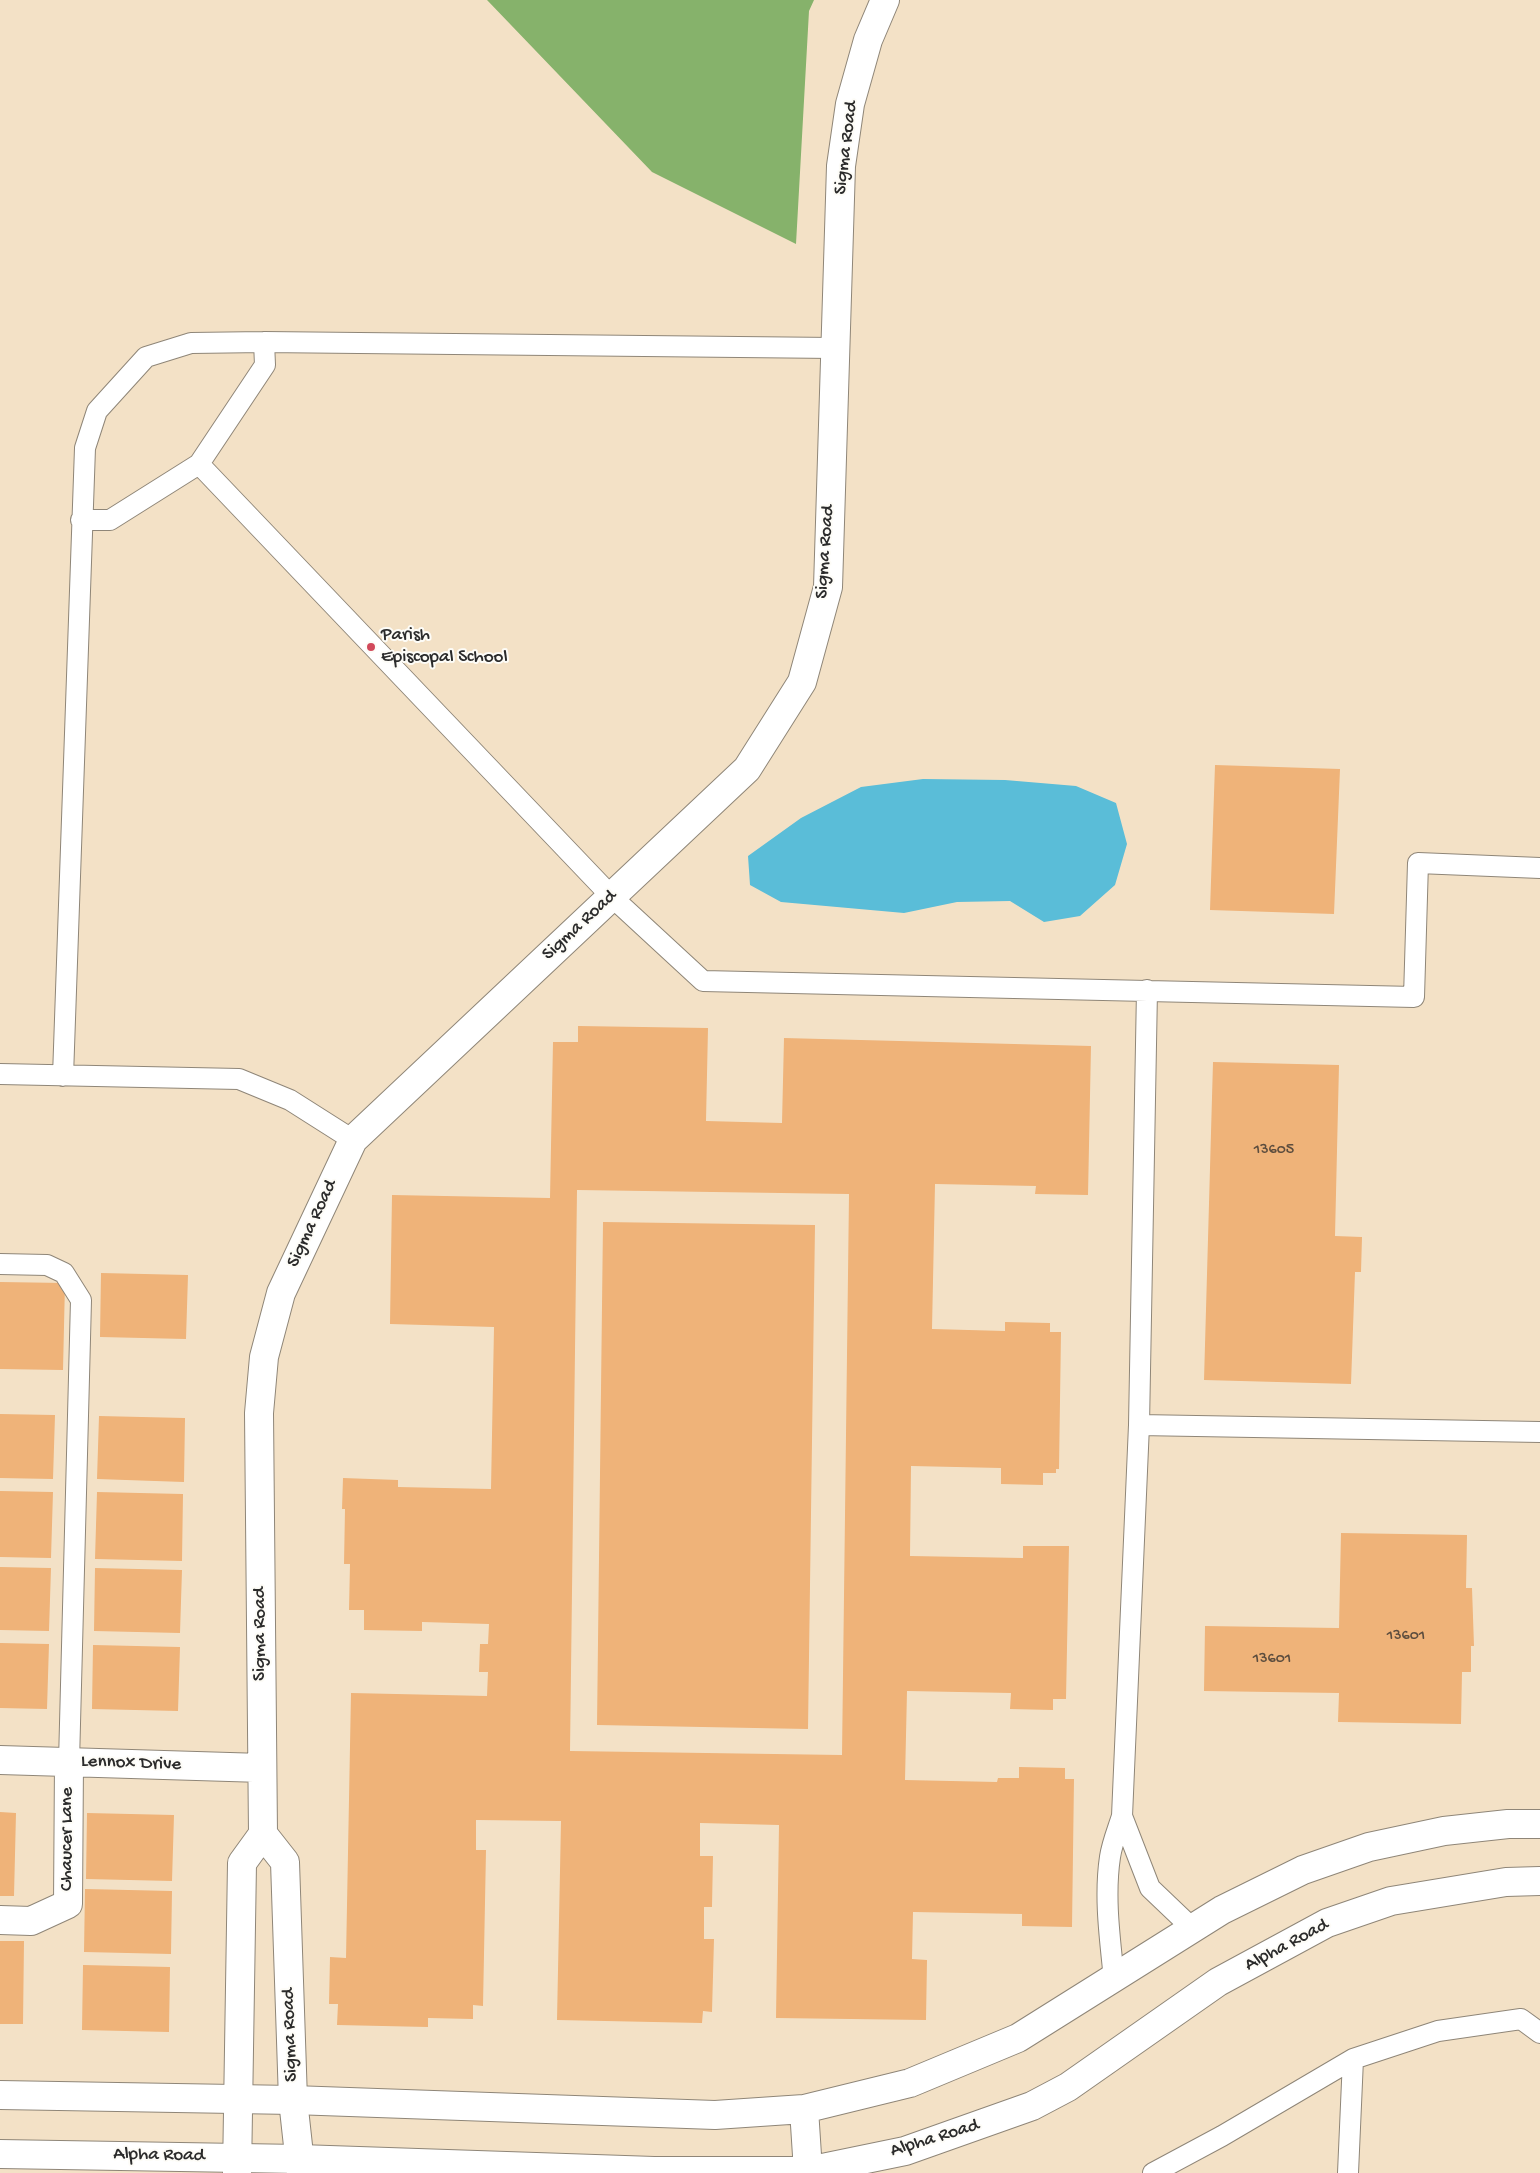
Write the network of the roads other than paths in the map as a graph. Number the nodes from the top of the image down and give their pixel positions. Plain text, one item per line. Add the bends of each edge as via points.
1 (885, 0) edge
2 (264, 342) junction
3 (834, 348) junction
4 (199, 464) junction
5 (81, 520) junction
6 (1540, 868) edge
7 (612, 897) junction
8 (1147, 990) junction
9 (0, 1074) edge
10 (63, 1076) junction
11 (353, 1140) junction
12 (0, 1264) edge
13 (1139, 1425) junction
14 (1540, 1432) edge
15 (0, 1760) edge
16 (69, 1762) junction
17 (262, 1768) junction
18 (1122, 1816) junction
19 (1540, 1824) edge
20 (263, 1834) junction
21 (1540, 1881) edge
22 (0, 1920) edge
23 (1193, 1929) junction
24 (1114, 1979) junction
25 (1540, 2033) edge
26 (1353, 2059) junction
27 (0, 2095) edge
28 (804, 2109) junction
29 (238, 2111) junction
30 (295, 2112) junction
31 (0, 2154) edge
32 (237, 2165) edge
33 (300, 2166) edge
34 (808, 2172) edge
35 (1153, 2173) edge
36 (1348, 2173) edge

1 - 3 street, Sigma Road via 868,40 850,104 841,166
2 - 3 lane
2 - 4 lane via 264,365
2 - 5 lane via 191,344 146,357 97,411 85,448
3 - 7 street, Sigma Road via 828,587 802,682 747,770
4 - 5 lane via 110,520
4 - 7 lane
5 - 10 lane
6 - 8 lane via 1418,863 1414,997
7 - 8 lane via 703,981
7 - 11 street, Sigma Road
8 - 13 lane
9 - 10 lane
10 - 11 lane via 239,1079 290,1100
11 - 17 street, Sigma Road via 281,1294 264,1357 259,1413
12 - 16 lane via 47,1265 64,1273 81,1300
13 - 14 lane
13 - 18 lane
15 - 16 street, Lennox Drive
16 - 17 street, Lennox Drive
16 - 22 street, Chaucer Lane via 68,1904 31,1921
17 - 20 street, Sigma Road
18 - 23 lane via 1150,1888
18 - 24 lane via 1110,1856 1108,1887
19 - 23 street via 1444,1831 1369,1846 1303,1870 1222,1910
20 - 29 street via 242,1863
20 - 30 street, Sigma Road via 285,1862
21 - 34 street, Alpha Road via 1506,1882 1391,1901 1327,1923 1218,1982 1068,2087 1032,2106 905,2151
23 - 24 street
24 - 28 street via 1018,2038 965,2061 910,2083
25 - 26 lane via 1520,2019 1438,2031
26 - 35 lane
26 - 36 lane
27 - 29 street
28 - 30 street via 715,2115
28 - 34 street
29 - 30 street
29 - 32 street
30 - 33 street, Sigma Road
31 - 32 street, Alpha Road
32 - 33 street, Alpha Road
33 - 34 street, Alpha Road

